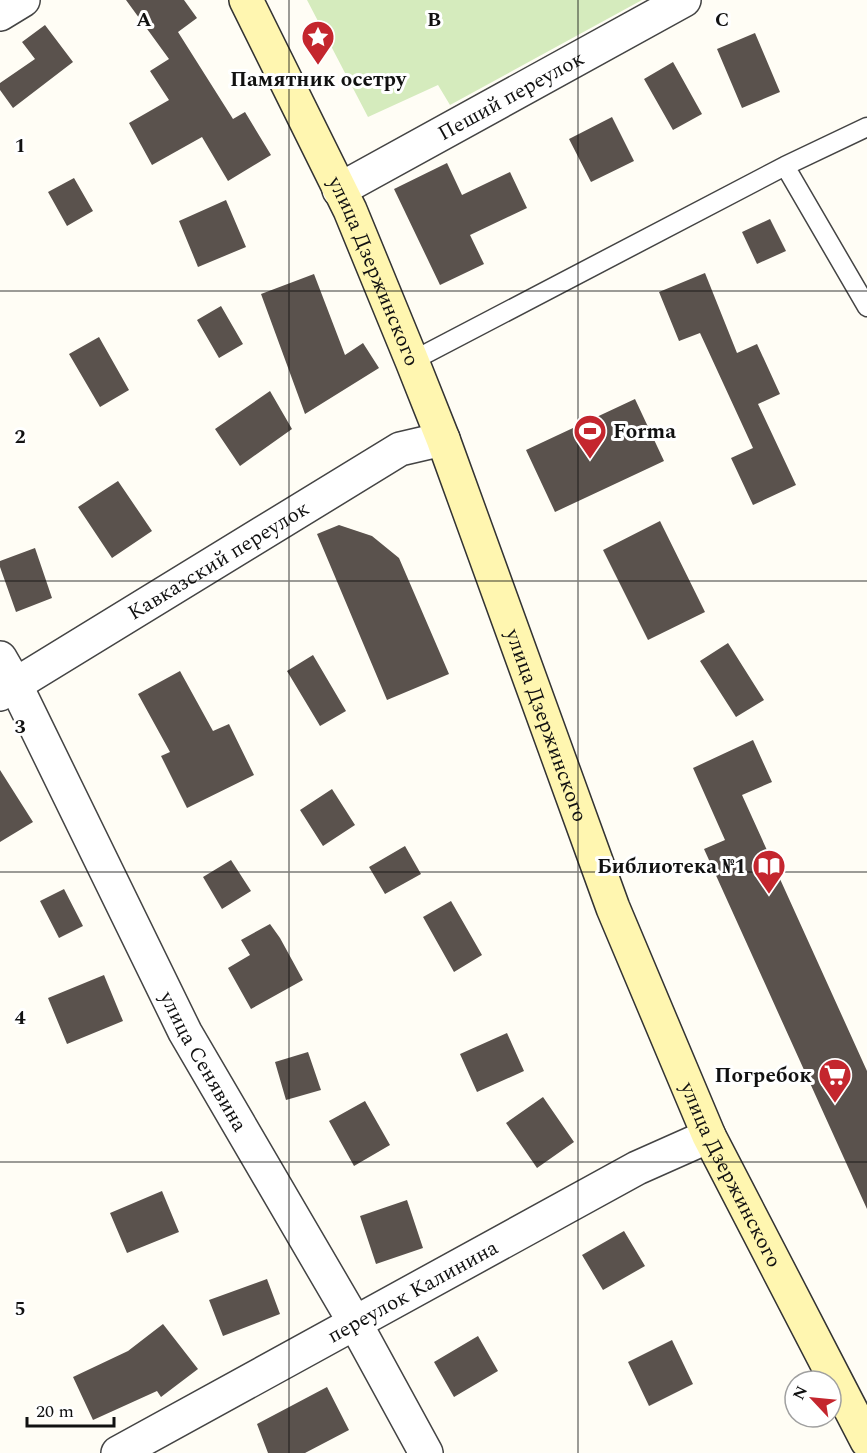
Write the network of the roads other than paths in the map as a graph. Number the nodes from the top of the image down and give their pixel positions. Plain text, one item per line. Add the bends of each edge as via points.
1 (23, 0) edge
2 (246, 0) edge
3 (684, 0) edge
4 (0, 14) edge
5 (867, 127) edge
6 (785, 166) junction
7 (339, 190) junction
8 (867, 307) edge
9 (412, 361) junction
10 (443, 439) junction
11 (5, 679) edge
12 (709, 1136) junction
13 (355, 1323) junction
14 (867, 1441) edge
15 (118, 1453) edge
16 (426, 1453) edge

1 - 4 street
2 - 7 main road, улица Дзержинского
3 - 7 street, Пеший переулок
5 - 6 lane
6 - 8 lane
6 - 9 lane
7 - 9 main road, улица Дзержинского
9 - 10 main road, улица Дзержинского
10 - 11 street, Кавказский переулок via 400,449
10 - 12 main road, улица Дзержинского via 613,908
11 - 13 street, улица Сенявина via 185,1032
12 - 13 street, переулок Калинина via 638,1168
12 - 14 main road, улица Дзержинского
13 - 15 street, переулок Калинина
13 - 16 street, улица Сенявина

